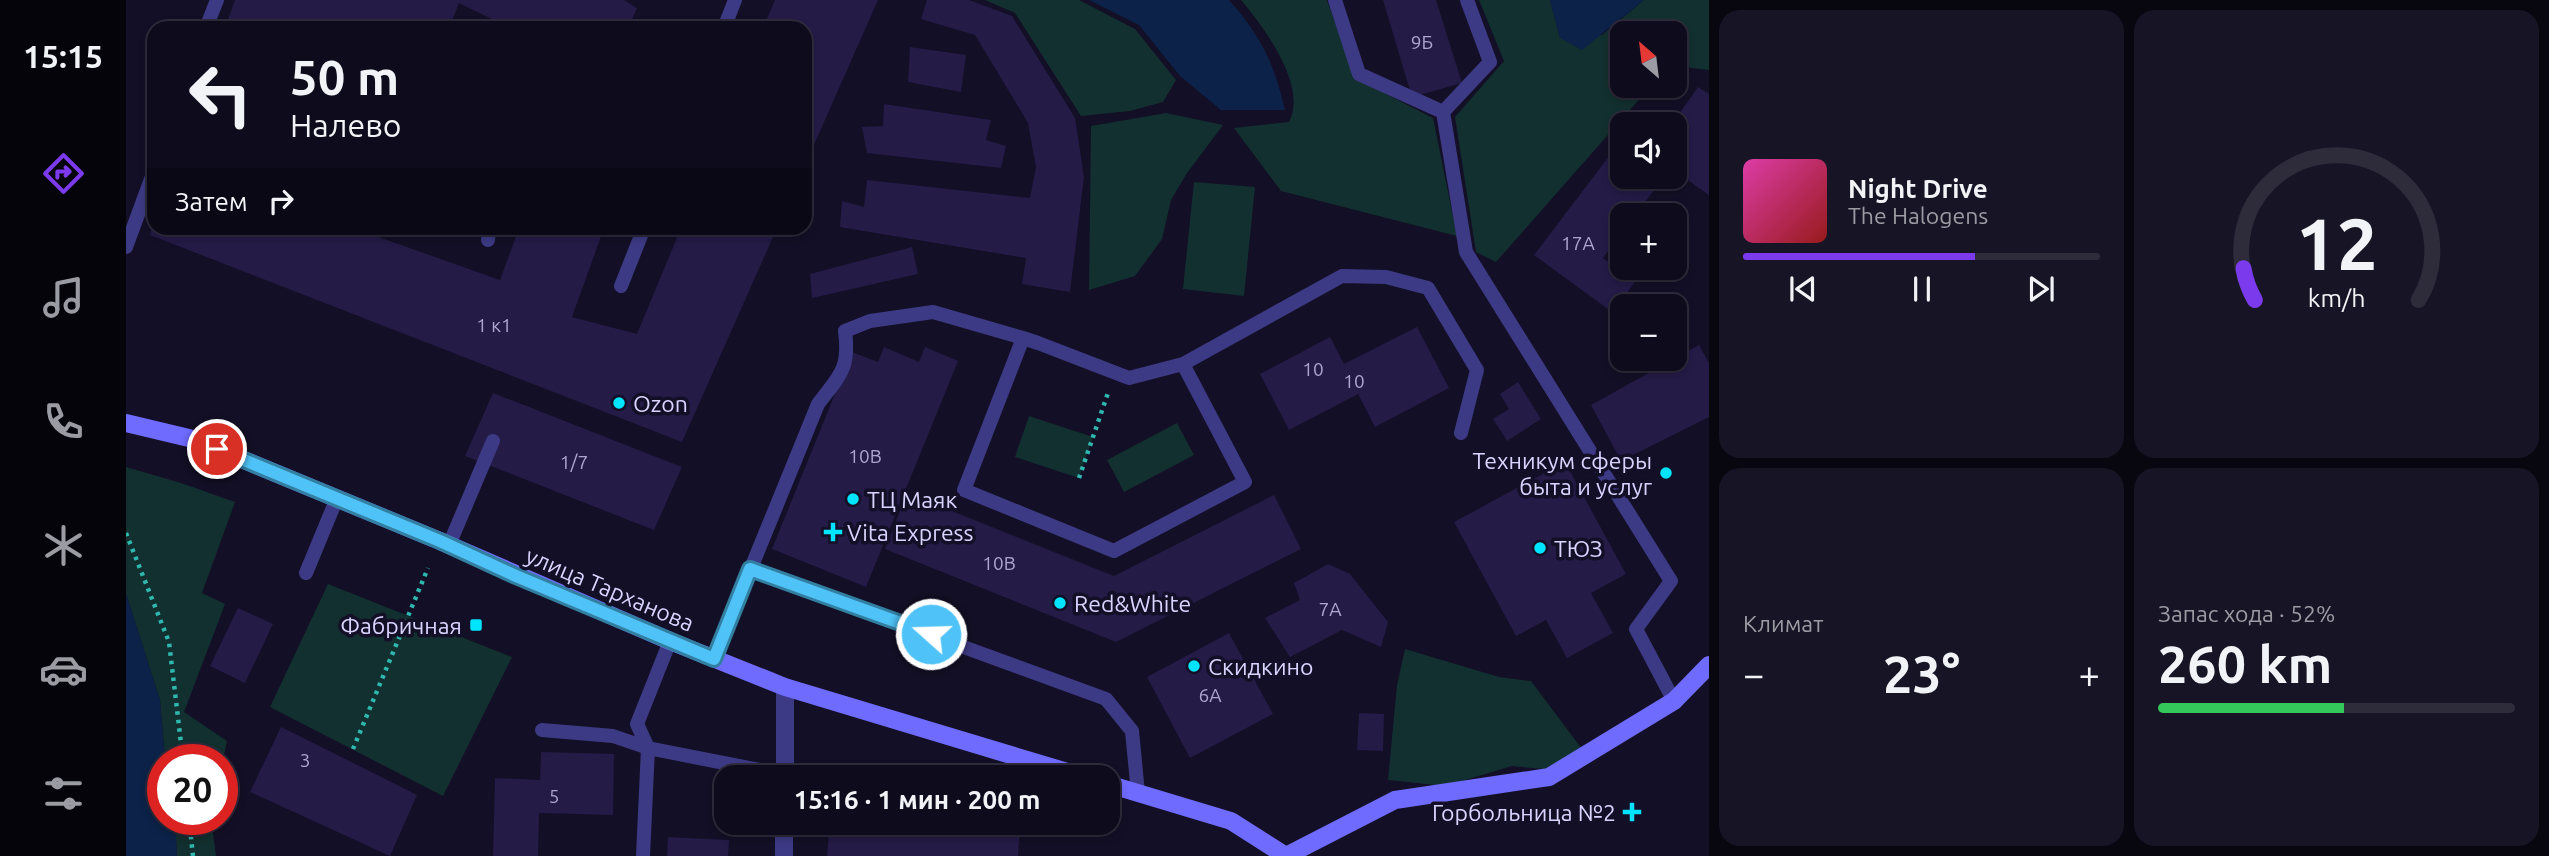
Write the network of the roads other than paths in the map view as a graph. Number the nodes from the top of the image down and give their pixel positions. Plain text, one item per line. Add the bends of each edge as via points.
1 (217, 0) edge
2 (735, 0) edge
3 (1335, 0) edge
4 (1467, 0) edge
5 (209, 21) edge
6 (727, 21) edge
7 (1443, 112) junction
8 (147, 190) edge
9 (641, 235) edge
10 (126, 247) edge
11 (621, 286) dead end
12 (1023, 338) junction
13 (1183, 364) junction
14 (126, 423) edge
15 (1461, 433) dead end
16 (493, 441) dead end
17 (337, 498) junction
18 (449, 545) junction
19 (750, 569) junction
20 (306, 573) dead end
21 (670, 641) junction
22 (714, 659) junction
23 (1709, 665) edge
24 (785, 687) junction
25 (1674, 701) junction
26 (542, 730) dead end
27 (648, 748) junction
28 (731, 765) edge
29 (785, 765) edge
30 (1044, 765) edge
31 (1120, 788) edge
32 (1138, 793) junction
33 (784, 835) edge
34 (643, 856) edge
35 (784, 856) edge
36 (1286, 856) edge

1 - 5 lane
2 - 6 lane
3 - 7 lane via 1359,74
4 - 7 lane via 1490,62
7 - 25 lane via 1466,252 1671,581 1636,629
8 - 10 lane
9 - 11 lane
12 - 13 lane via 1129,378
12 - 13 lane via 964,490 1114,551 1245,482
12 - 19 lane via 933,312 870,321 845,331 845,369 818,404
13 - 15 lane via 1342,276 1386,277 1428,288 1477,370
14 - 17 main road, улица Тарханова via 192,439
16 - 18 lane
17 - 18 main road, улица Тарханова
17 - 20 lane
18 - 21 main road, улица Тарханова
19 - 22 lane
19 - 32 lane via 1106,699 1132,731
21 - 22 main road, улица Тарханова
21 - 27 lane via 637,723
22 - 24 main road, улица Тарханова
23 - 25 main road
24 - 29 street
24 - 30 main road, улица Тарханова
25 - 36 main road via 1549,776 1395,800
26 - 27 lane via 613,736
27 - 28 lane
27 - 34 lane
31 - 32 main road
32 - 36 main road via 1231,821
33 - 35 street

